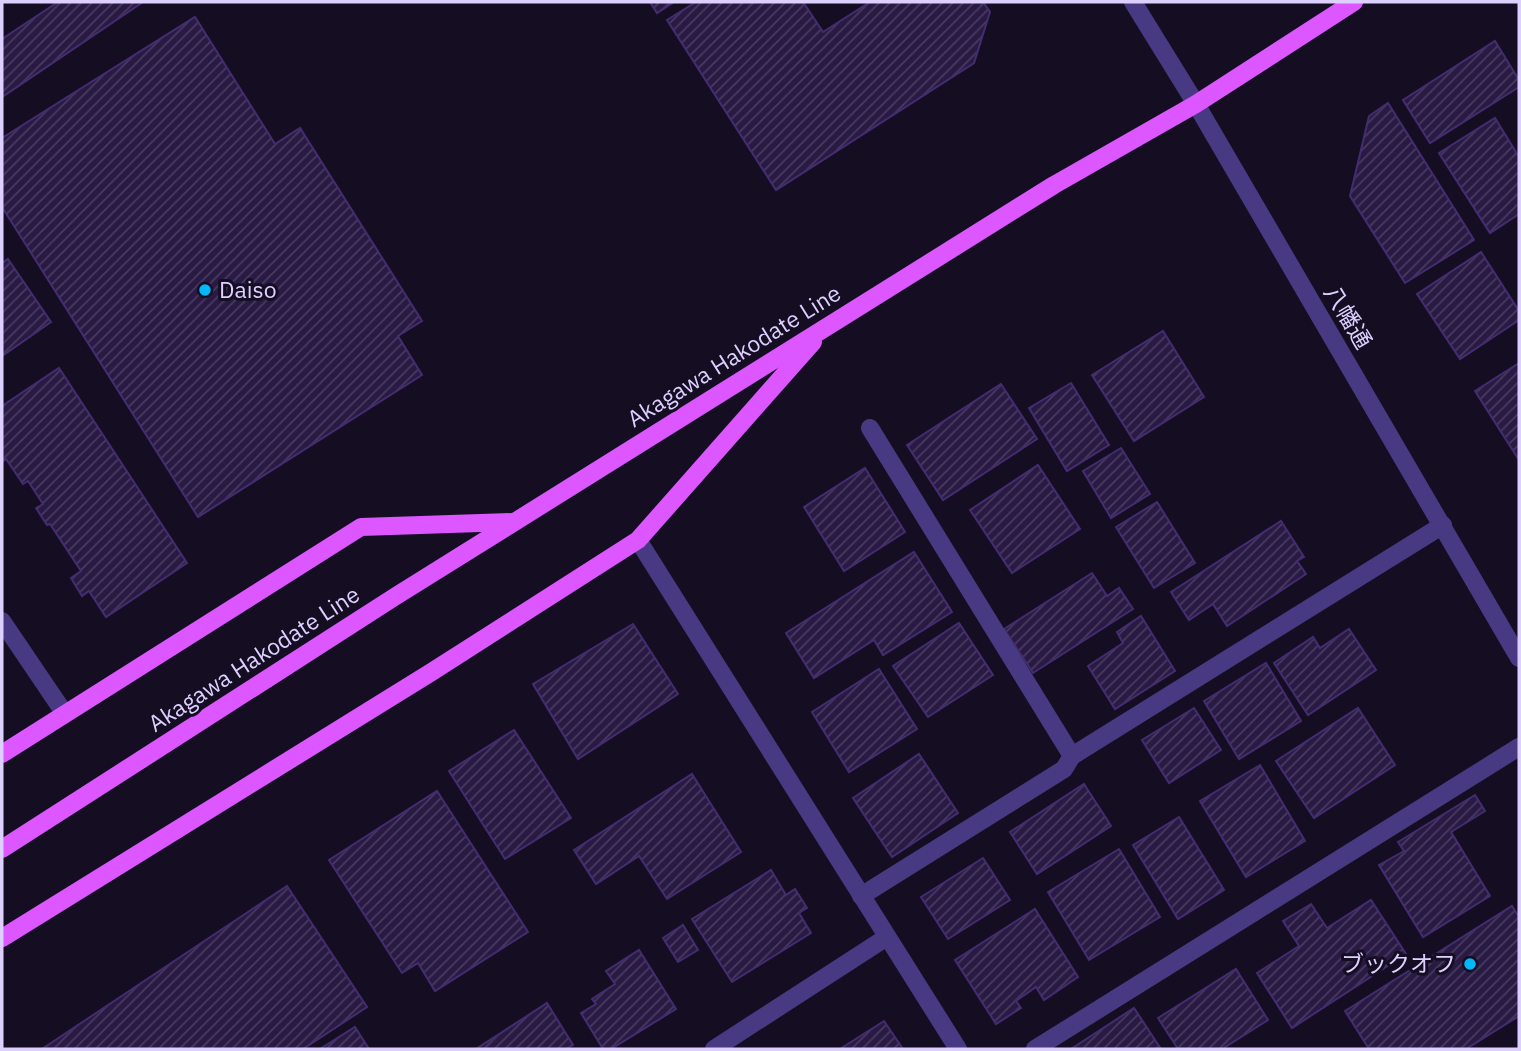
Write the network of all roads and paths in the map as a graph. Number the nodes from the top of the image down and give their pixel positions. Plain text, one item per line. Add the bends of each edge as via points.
1 (1133, 2) edge
2 (1354, 2) edge
3 (1196, 104) junction
4 (826, 327) junction
5 (870, 428) dead end
6 (514, 522) junction
7 (1443, 524) junction
8 (638, 540) junction
9 (2, 621) edge
10 (1519, 659) edge
11 (65, 714) junction
12 (1519, 747) edge
13 (2, 754) edge
14 (1072, 756) junction
15 (2, 849) edge
16 (862, 896) junction
17 (887, 937) junction
18 (2, 938) edge
19 (714, 1049) edge
20 (958, 1049) edge
21 (1035, 1049) edge

1 - 3 street, 八幡通
2 - 3 main road, Akagawa Hakodate Line
3 - 4 main road, Akagawa Hakodate Line via 1054,185
3 - 7 street, 八幡通
4 - 6 main road, Akagawa Hakodate Line
4 - 8 main road
5 - 14 street
6 - 11 main road via 361,527
6 - 15 main road, Akagawa Hakodate Line
7 - 10 street, 八幡通
7 - 14 street
8 - 16 street
8 - 18 main road
9 - 11 street
11 - 13 main road
12 - 21 street
14 - 16 street via 1064,769
16 - 17 street
17 - 19 street
17 - 20 street

